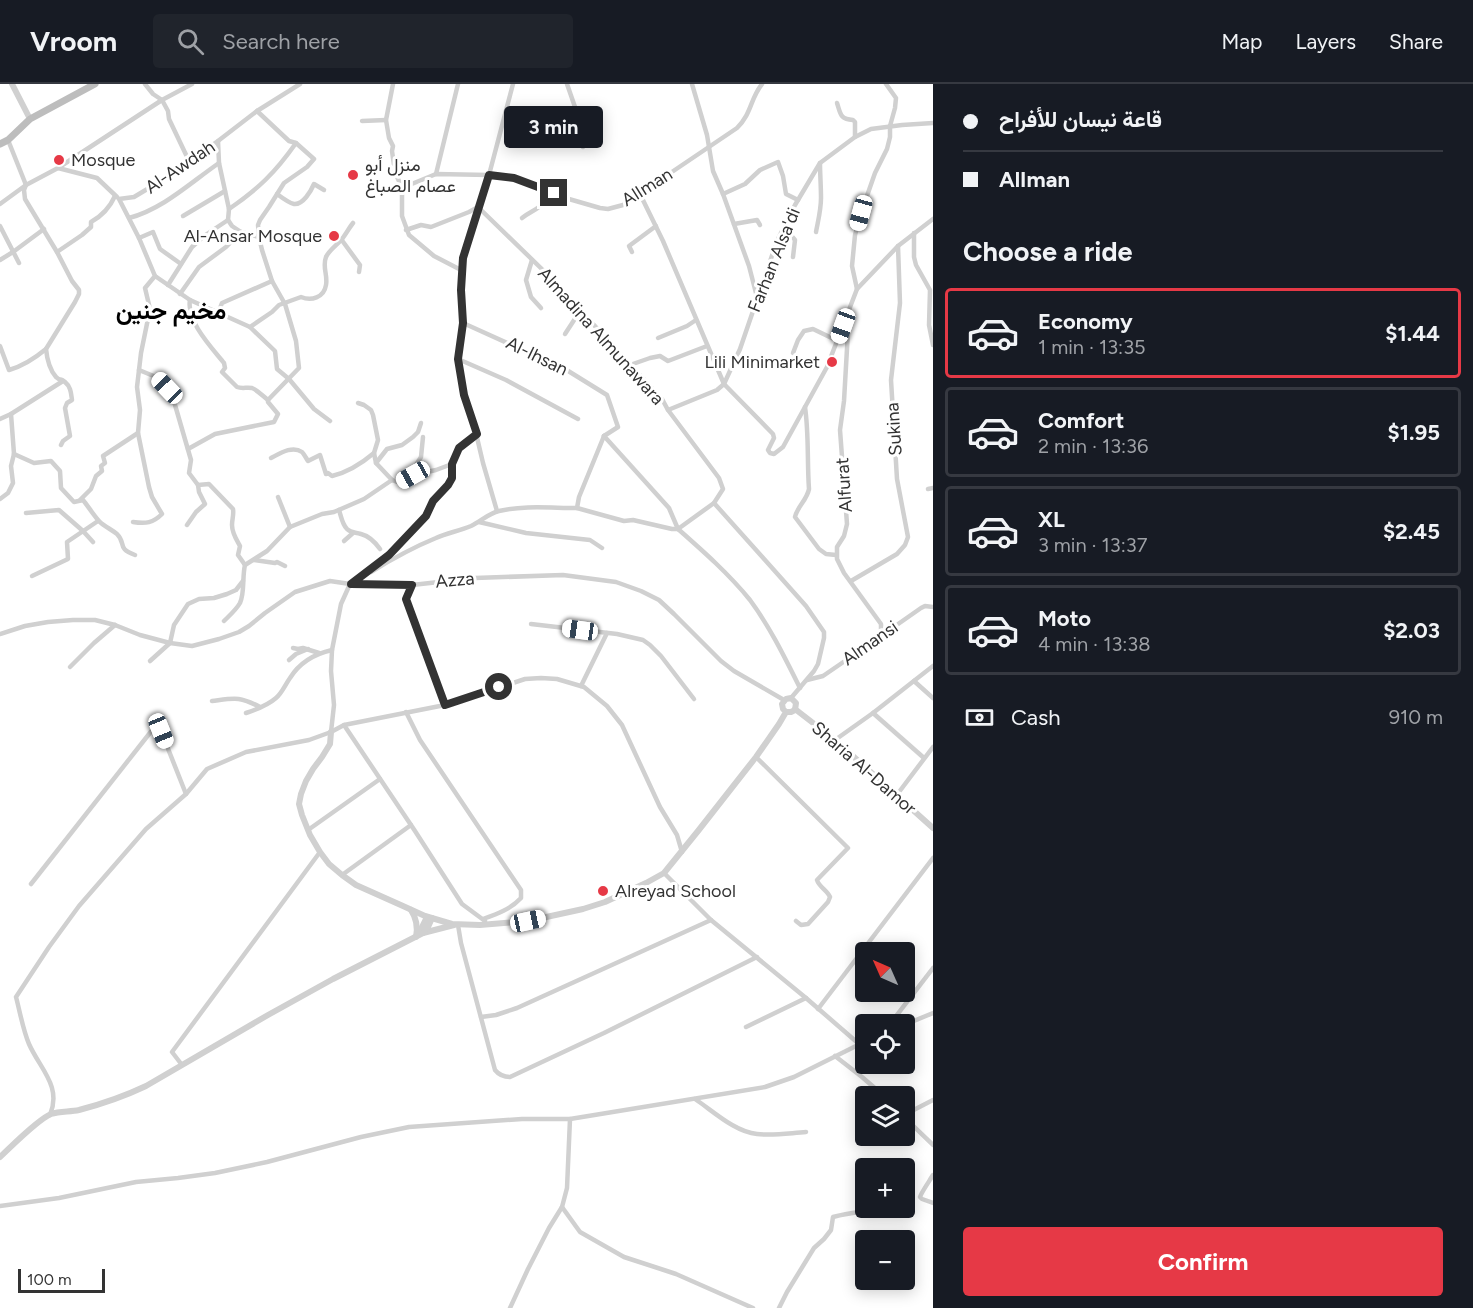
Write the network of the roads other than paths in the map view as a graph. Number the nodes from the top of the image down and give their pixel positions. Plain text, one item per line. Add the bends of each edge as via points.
1 (12, 84) edge
2 (95, 84) edge
3 (145, 84) edge
4 (192, 84) edge
5 (300, 84) edge
6 (393, 84) edge
7 (458, 84) edge
8 (513, 84) edge
9 (567, 84) edge
10 (692, 84) edge
11 (762, 84) edge
12 (886, 84) edge
13 (162, 100) junction
14 (837, 103) dead end
15 (257, 111) junction
16 (30, 119) junction
17 (386, 120) junction
18 (362, 121) dead end
19 (933, 123) edge
20 (890, 126) junction
21 (855, 137) junction
22 (8, 140) junction
23 (218, 141) junction
24 (296, 143) junction
25 (0, 144) edge
26 (583, 147) dead end
27 (709, 147) junction
28 (189, 161) junction
29 (219, 163) junction
30 (820, 163) junction
31 (58, 168) junction
32 (436, 174) junction
33 (489, 175) junction
34 (26, 185) junction
35 (402, 188) junction
36 (324, 190) dead end
37 (225, 191) junction
38 (554, 193) junction
39 (277, 194) junction
40 (640, 194) junction
41 (723, 194) junction
42 (117, 197) junction
43 (798, 200) junction
44 (0, 204) edge
45 (478, 207) junction
46 (229, 209) junction
47 (183, 216) dead end
48 (129, 218) junction
49 (522, 218) dead end
50 (933, 219) edge
51 (228, 220) junction
52 (352, 223) dead end
53 (734, 224) junction
54 (760, 225) dead end
55 (0, 226) edge
56 (656, 226) junction
57 (784, 227) junction
58 (44, 229) junction
59 (406, 230) junction
60 (241, 232) junction
61 (816, 232) dead end
62 (914, 233) junction
63 (259, 237) junction
64 (139, 238) junction
65 (342, 239) junction
66 (898, 246) junction
67 (13, 252) junction
68 (57, 252) junction
69 (632, 252) dead end
70 (793, 257) dead end
71 (0, 260) edge
72 (532, 260) junction
73 (19, 263) dead end
74 (182, 264) junction
75 (461, 270) junction
76 (359, 272) dead end
77 (154, 276) junction
78 (272, 281) junction
79 (168, 285) junction
80 (857, 289) junction
81 (180, 294) junction
82 (757, 297) junction
83 (190, 300) junction
84 (285, 304) junction
85 (541, 308) dead end
86 (580, 311) junction
87 (849, 311) junction
88 (218, 313) junction
89 (696, 320) junction
90 (463, 323) junction
91 (250, 327) junction
92 (566, 334) dead end
93 (658, 338) dead end
94 (838, 341) junction
95 (933, 345) edge
96 (0, 346) edge
97 (707, 346) junction
98 (46, 349) junction
99 (793, 352) dead end
100 (458, 359) junction
101 (630, 365) junction
102 (139, 370) junction
103 (289, 379) junction
104 (63, 381) junction
105 (724, 384) junction
106 (268, 400) junction
107 (358, 403) dead end
108 (805, 407) junction
109 (668, 410) junction
110 (11, 414) junction
111 (0, 419) edge
112 (578, 419) dead end
113 (330, 421) dead end
114 (421, 423) dead end
115 (138, 433) junction
116 (477, 434) junction
117 (604, 436) junction
118 (423, 437) dead end
119 (61, 445) dead end
120 (188, 449) junction
121 (374, 453) junction
122 (14, 454) junction
123 (271, 458) dead end
124 (376, 463) junction
125 (452, 464) junction
126 (413, 475) junction
127 (392, 480) junction
128 (198, 485) junction
129 (278, 497) dead end
130 (0, 499) edge
131 (80, 500) junction
132 (714, 503) junction
133 (577, 508) junction
134 (339, 510) junction
135 (498, 511) junction
136 (26, 513) dead end
137 (98, 521) junction
138 (134, 522) dead end
139 (479, 522) junction
140 (187, 525) dead end
141 (290, 527) junction
142 (678, 529) junction
143 (83, 531) junction
144 (353, 533) junction
145 (344, 541) dead end
146 (93, 542) dead end
147 (602, 548) dead end
148 (380, 549) dead end
149 (135, 555) dead end
150 (836, 555) junction
151 (254, 560) junction
152 (245, 565) junction
153 (285, 566) dead end
154 (32, 576) dead end
155 (243, 581) junction
156 (851, 581) junction
157 (351, 584) junction
158 (412, 585) junction
159 (933, 607) edge
160 (224, 621) dead end
161 (531, 624) dead end
162 (115, 626) junction
163 (607, 633) junction
164 (0, 634) edge
165 (874, 641) junction
166 (170, 643) junction
167 (293, 648) dead end
168 (308, 649) junction
169 (332, 650) junction
170 (319, 653) junction
171 (289, 660) dead end
172 (150, 661) dead end
173 (933, 666) edge
174 (70, 667) dead end
175 (807, 680) junction
176 (914, 681) junction
177 (581, 686) junction
178 (800, 688) junction
179 (933, 698) edge
180 (694, 699) dead end
181 (788, 699) junction
182 (212, 701) dead end
183 (445, 705) junction
184 (260, 707) junction
185 (795, 709) junction
186 (406, 712) junction
187 (786, 712) junction
188 (246, 713) dead end
189 (873, 713) junction
190 (344, 725) junction
191 (331, 732) junction
192 (835, 740) junction
193 (933, 747) edge
194 (756, 757) junction
195 (924, 758) junction
196 (380, 779) junction
197 (186, 794) junction
198 (896, 796) junction
199 (411, 825) junction
200 (933, 828) edge
201 (308, 830) junction
202 (320, 852) junction
203 (682, 852) junction
204 (933, 858) edge
205 (664, 873) junction
206 (342, 875) junction
207 (31, 884) dead end
208 (411, 910) junction
209 (429, 918) junction
210 (483, 919) junction
211 (711, 920) junction
212 (796, 921) dead end
213 (489, 924) junction
214 (458, 925) junction
215 (419, 935) junction
216 (757, 957) junction
217 (933, 968) edge
218 (806, 998) junction
219 (818, 1009) junction
220 (933, 1013) edge
221 (898, 1014) edge
222 (481, 1017) junction
223 (915, 1020) edge
224 (746, 1027) dead end
225 (855, 1041) edge
226 (855, 1046) edge
227 (835, 1056) junction
228 (182, 1065) junction
229 (872, 1086) edge
230 (695, 1099) junction
231 (933, 1100) edge
232 (915, 1110) edge
233 (50, 1115) junction
234 (570, 1119) junction
235 (915, 1127) edge
236 (806, 1132) dead end
237 (933, 1145) edge
238 (0, 1157) edge
239 (933, 1175) edge
240 (933, 1203) edge
241 (0, 1206) edge
242 (562, 1207) junction
243 (855, 1212) edge
244 (510, 1308) edge
245 (753, 1308) edge
246 (779, 1308) edge

1 - 16 street
2 - 16 main road
3 - 13 street
4 - 13 street
5 - 15 street, Al-Awdah
6 - 17 street
7 - 32 street
8 - 33 street
9 - 26 street
10 - 27 street
11 - 27 street, AlIman via 745,119
12 - 20 street via 896,98
13 - 28 street
13 - 31 street
14 - 21 street via 840,115 855,122
15 - 23 street, Al-Awdah
15 - 24 street
16 - 22 main road
17 - 18 street
17 - 35 street via 395,172
19 - 20 street, Farhan Alsa'di
20 - 21 street, Farhan Alsa'di
20 - 80 street via 890,137 874,172 855,235 852,266
21 - 30 street, Farhan Alsa'di
22 - 25 main road
22 - 34 street
23 - 28 street, Al-Awdah
23 - 29 street
24 - 39 street via 314,159 284,183
24 - 46 street via 263,183
27 - 40 street, AlIman
27 - 41 street via 713,171
28 - 42 street, Al-Awdah via 134,196
29 - 37 street
29 - 48 street via 158,207
30 - 43 street, Farhan Alsa'di
30 - 61 street
31 - 34 street
31 - 42 street via 97,178
32 - 33 street, AlIman
32 - 35 street, AlIman
33 - 38 street, AlIman via 514,178
33 - 45 street
34 - 44 street
34 - 58 street via 25,199
35 - 59 street
36 - 39 street via 314,184 303,199 293,204
37 - 46 street
37 - 47 street
38 - 40 street, AlIman via 608,209 623,206
38 - 49 street
39 - 63 street via 260,220
40 - 56 street
41 - 43 street via 778,162 786,195
41 - 53 street
42 - 48 street
42 - 68 street via 91,227
43 - 57 street, Farhan Alsa'di
45 - 59 street via 431,227 421,225
45 - 72 street, Almadina Almunawara
45 - 75 street
46 - 51 street
48 - 64 street
50 - 62 street
51 - 60 street
51 - 74 street via 197,243
52 - 65 street
53 - 54 street via 758,220
53 - 82 street
55 - 67 street
56 - 69 street via 629,246
56 - 89 street
57 - 70 street via 795,240
57 - 82 street, Farhan Alsa'di
58 - 67 street
58 - 68 street
59 - 75 street via 434,256
60 - 63 street
60 - 81 street via 199,267
62 - 66 street
62 - 95 street via 916,265 930,290
63 - 78 street
64 - 74 street via 153,232 160,249
64 - 77 street
65 - 76 street via 360,265
65 - 84 street via 327,254 326,285 319,297 301,297
66 - 80 street
66 - 156 street, Sukina via 900,303 891,380 897,479 908,537 900,552
67 - 71 street
67 - 73 street
68 - 98 street via 79,294
72 - 85 street via 526,280 531,297
72 - 86 street, Almadina Almunawara
74 - 79 street
75 - 90 street
77 - 79 street
77 - 102 street via 145,288 150,309
78 - 84 street
78 - 88 street via 222,303
79 - 81 street
80 - 87 street
81 - 83 street
82 - 105 street, Farhan Alsa'di
83 - 88 street
83 - 106 street via 197,327 224,363 222,372 240,389 253,389
84 - 91 street
84 - 103 street via 300,364
86 - 92 street
86 - 101 street, Almadina Almunawara
87 - 94 street
87 - 150 street, Alfurat via 840,429 847,524
88 - 91 street
89 - 93 street
89 - 97 street
90 - 100 street
90 - 117 street, Al-Ihsan via 565,369 607,395 618,427
91 - 103 street via 275,351 277,369
94 - 99 street via 813,329 804,331
94 - 108 street
96 - 98 street via 9,370 28,363
97 - 101 street via 668,361 660,356
97 - 105 street
98 - 104 street via 49,365
100 - 112 street
100 - 116 street via 464,395
101 - 109 street, Almadina Almunawara
102 - 115 street
102 - 120 street via 156,377 167,388
103 - 106 street
103 - 113 street via 314,409
104 - 110 street
104 - 119 street via 72,400 65,408 70,436
105 - 108 street via 773,434 768,449 771,454 783,447
105 - 109 street
106 - 120 street via 278,414 274,422 215,434
107 - 121 street via 373,415 378,440
108 - 150 street via 809,489 795,516 819,549
109 - 132 street, Almadina Almunawara via 721,481 723,490
110 - 111 street
110 - 122 street
114 - 124 street via 414,437 387,449
115 - 131 street via 103,456 102,471
115 - 138 street via 152,497 162,514 155,521
116 - 125 street via 459,448
116 - 135 street
117 - 133 street
117 - 142 street via 669,508
118 - 126 street via 421,457
120 - 128 street via 189,473
121 - 123 street via 349,471 332,476 326,474 320,455 308,461 302,452 289,450
121 - 124 street
122 - 130 street via 12,487
122 - 131 street via 34,463 51,460 60,471 61,488 74,502
124 - 127 street
125 - 126 street
125 - 157 street via 452,478 426,516 389,555
126 - 127 street via 400,483
127 - 134 street
128 - 140 street via 205,504
128 - 152 street via 209,484 233,509 238,555
129 - 141 street
131 - 137 street
132 - 142 street
132 - 175 street via 806,606 822,630 822,652
133 - 135 street
133 - 142 street via 624,521
134 - 141 street
134 - 144 street via 347,529
135 - 139 street
136 - 143 street via 59,510
137 - 143 street
137 - 149 street via 121,538 124,550
139 - 147 street via 526,533 590,540
139 - 157 street via 392,559
141 - 151 street
142 - 178 street via 751,602
143 - 146 street
143 - 154 street via 67,542 68,559
144 - 145 street
144 - 148 street via 368,536
150 - 156 street
151 - 152 street
151 - 153 street
152 - 155 street
155 - 160 street via 240,602
155 - 166 street via 227,594 188,604 174,626
156 - 165 street via 881,624 881,634
157 - 158 street, Azza
157 - 166 street, Azza via 330,581 295,592 249,626 219,639 192,646
157 - 169 street via 341,604
158 - 181 street, Azza via 563,575 616,582 659,600 734,671
158 - 183 street via 406,599
159 - 165 street, Almansi via 921,608
161 - 163 street
162 - 164 street, Azza via 95,620 73,620 24,626
162 - 166 street, Azza
162 - 174 street
163 - 177 street
163 - 180 street via 650,645
165 - 175 street, Almansi via 823,676
166 - 172 street
167 - 168 street
168 - 170 street
168 - 171 street
169 - 170 street
169 - 191 street
170 - 184 street via 297,668 275,699
173 - 176 street
175 - 178 street
176 - 179 street
176 - 189 street
177 - 183 street via 557,679 525,679
177 - 203 street via 607,706 622,725 660,807 677,834
178 - 181 street
181 - 185 street via 796,703
181 - 187 street via 782,706
182 - 184 street via 244,699
183 - 186 street
184 - 188 street
185 - 187 street
185 - 192 street, Sharia Al-Damor
186 - 190 street
186 - 210 street via 420,740 521,890 521,898 514,905
187 - 194 street
189 - 192 street
189 - 195 street
190 - 191 street
190 - 196 street
191 - 197 street via 246,752 207,769
191 - 201 street via 330,744 301,794 299,804
192 - 198 street, Sharia Al-Damor
193 - 195 street
194 - 203 street
194 - 212 street via 848,848 818,880 829,893 828,902 808,924
195 - 198 street
196 - 199 street
196 - 201 street
197 - 207 street via 161,731 158,727 153,729
197 - 233 street via 146,829 79,906 16,997 29,1043 53,1089 55,1100
198 - 200 street, Sharia Al-Damor
199 - 206 street
199 - 210 street via 462,904
201 - 202 street
202 - 206 street
202 - 228 street via 172,1052
203 - 205 street
204 - 219 street
205 - 211 street
205 - 213 street via 583,909 528,921
206 - 208 street
208 - 209 street
208 - 215 street
209 - 214 street
209 - 215 street via 428,927
210 - 213 street
211 - 216 street
211 - 222 street via 517,1008
213 - 214 street
214 - 215 street
214 - 222 street
215 - 228 street
216 - 218 street
216 - 222 street via 510,1077 495,1070
217 - 221 street
218 - 219 street
218 - 224 street
219 - 225 street
220 - 223 street
226 - 227 street
227 - 229 street
227 - 230 street via 765,1087
228 - 233 street via 129,1094
230 - 234 street
230 - 236 street via 746,1132
231 - 232 street
233 - 238 street
234 - 241 street via 410,1127 216,1173 136,1182
234 - 242 street via 567,1188
235 - 237 street
239 - 240 street via 920,1197
242 - 244 street
242 - 245 street via 580,1232 624,1257 676,1274
243 - 246 street via 833,1217 831,1230 814,1248

